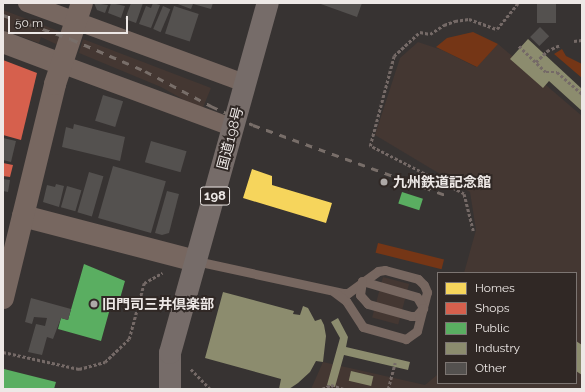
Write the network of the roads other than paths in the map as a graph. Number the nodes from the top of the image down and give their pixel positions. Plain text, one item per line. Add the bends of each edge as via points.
1 (26, 3) edge
2 (268, 3) edge
3 (80, 13) edge
4 (3, 42) edge
5 (61, 64) junction
6 (245, 83) junction
7 (234, 128) junction
8 (23, 216) junction
9 (196, 261) junction
10 (362, 281) junction
11 (334, 292) junction
12 (3, 298) edge
13 (423, 308) junction
14 (170, 389) edge

1 - 3 street
2 - 6 highway, 国道198号 / 198
3 - 5 street
3 - 6 street
4 - 5 street
5 - 7 street
5 - 8 street
6 - 7 highway, 国道198号 / 198
7 - 9 highway, 国道198号 / 198
8 - 9 street
8 - 12 street
9 - 11 lane
9 - 14 highway, 国道198号 / 198 via 170,353
10 - 11 lane via 348,293
10 - 13 lane via 417,297
10 - 13 lane via 360,295 368,304 411,316 416,316
10 - 13 lane via 385,270 418,279 424,284 427,292
11 - 13 lane via 346,301 363,327 399,339 412,337 417,331

